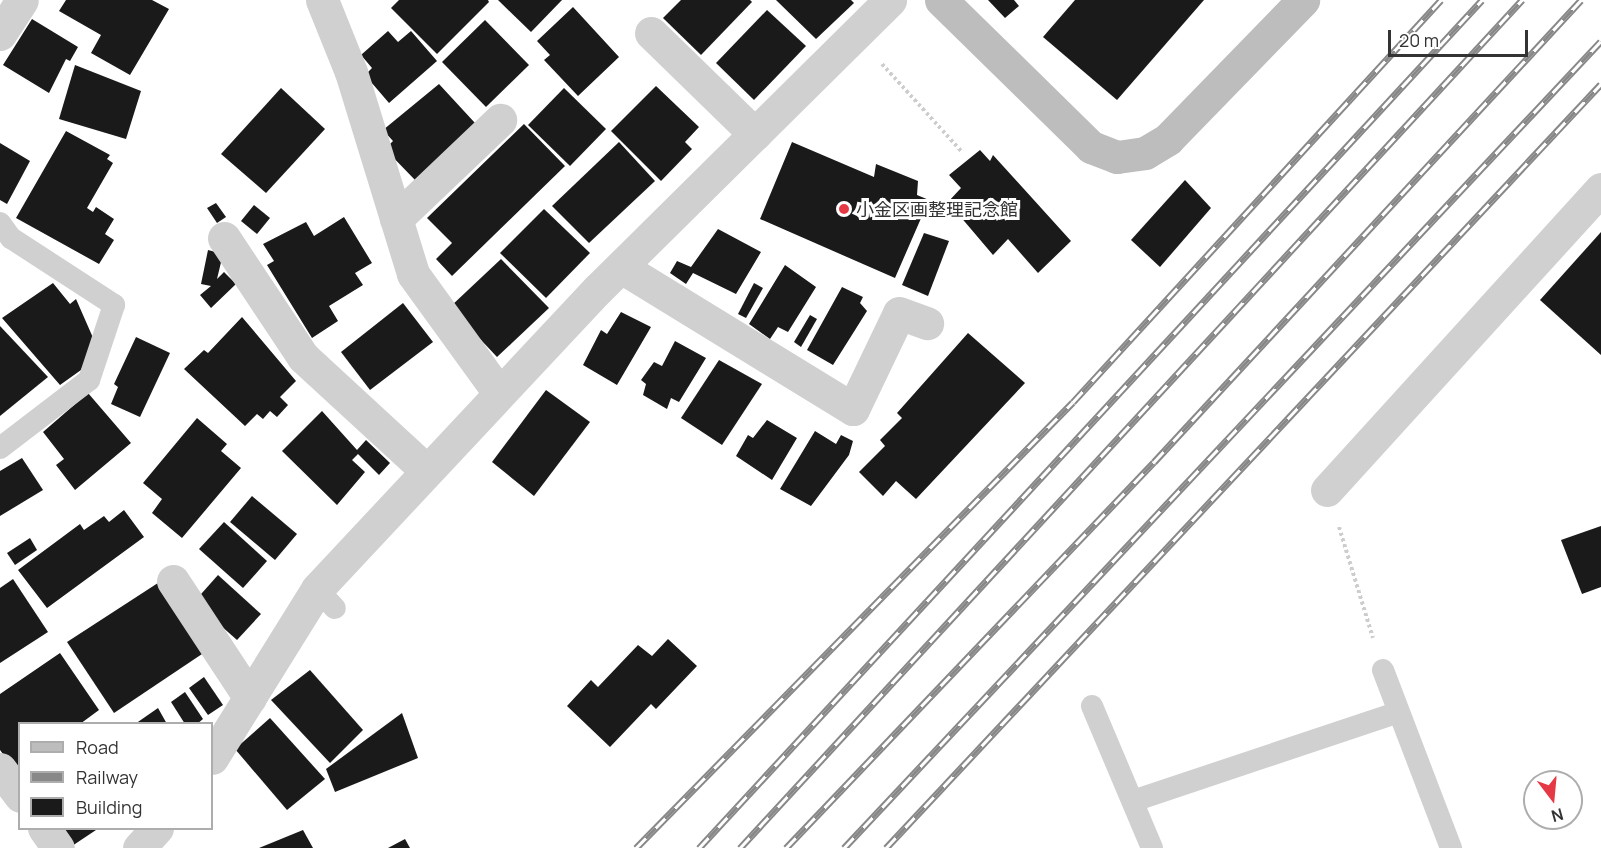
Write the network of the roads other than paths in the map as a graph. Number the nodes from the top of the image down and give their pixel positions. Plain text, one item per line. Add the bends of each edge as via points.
1 (22, 0) edge
2 (322, 0) edge
3 (890, 0) edge
4 (940, 0) edge
5 (1304, 0) edge
6 (651, 33) dead end
7 (0, 34) edge
8 (500, 120) dead end
9 (755, 134) junction
10 (1601, 189) edge
11 (396, 219) junction
12 (0, 223) edge
13 (224, 238) dead end
14 (621, 267) junction
15 (927, 323) dead end
16 (499, 393) junction
17 (0, 448) edge
18 (426, 470) junction
19 (1327, 490) road end
20 (173, 581) dead end
21 (1383, 670) road end
22 (250, 698) junction
23 (1092, 706) dead end
24 (1396, 713) junction
25 (213, 756) edge
26 (0, 769) edge
27 (18, 793) edge
28 (1133, 801) junction
29 (45, 830) edge
30 (155, 830) edge
31 (58, 848) edge
32 (139, 848) edge
33 (1152, 848) edge
34 (1451, 848) edge

1 - 7 street
2 - 11 street via 351,72
3 - 9 street
4 - 5 street via 1091,147 1117,157 1145,153 1168,140
6 - 9 street
8 - 11 street
9 - 14 street
10 - 19 street
11 - 16 street via 413,274
12 - 17 lane via 11,238 114,305 89,380
13 - 18 street via 303,357
14 - 15 street via 853,409 899,313
14 - 16 street
16 - 18 street
18 - 22 street
20 - 22 street
21 - 24 lane
22 - 25 street
23 - 28 lane
24 - 28 lane
24 - 34 lane
26 - 27 street
28 - 33 lane
29 - 31 street
30 - 32 street

